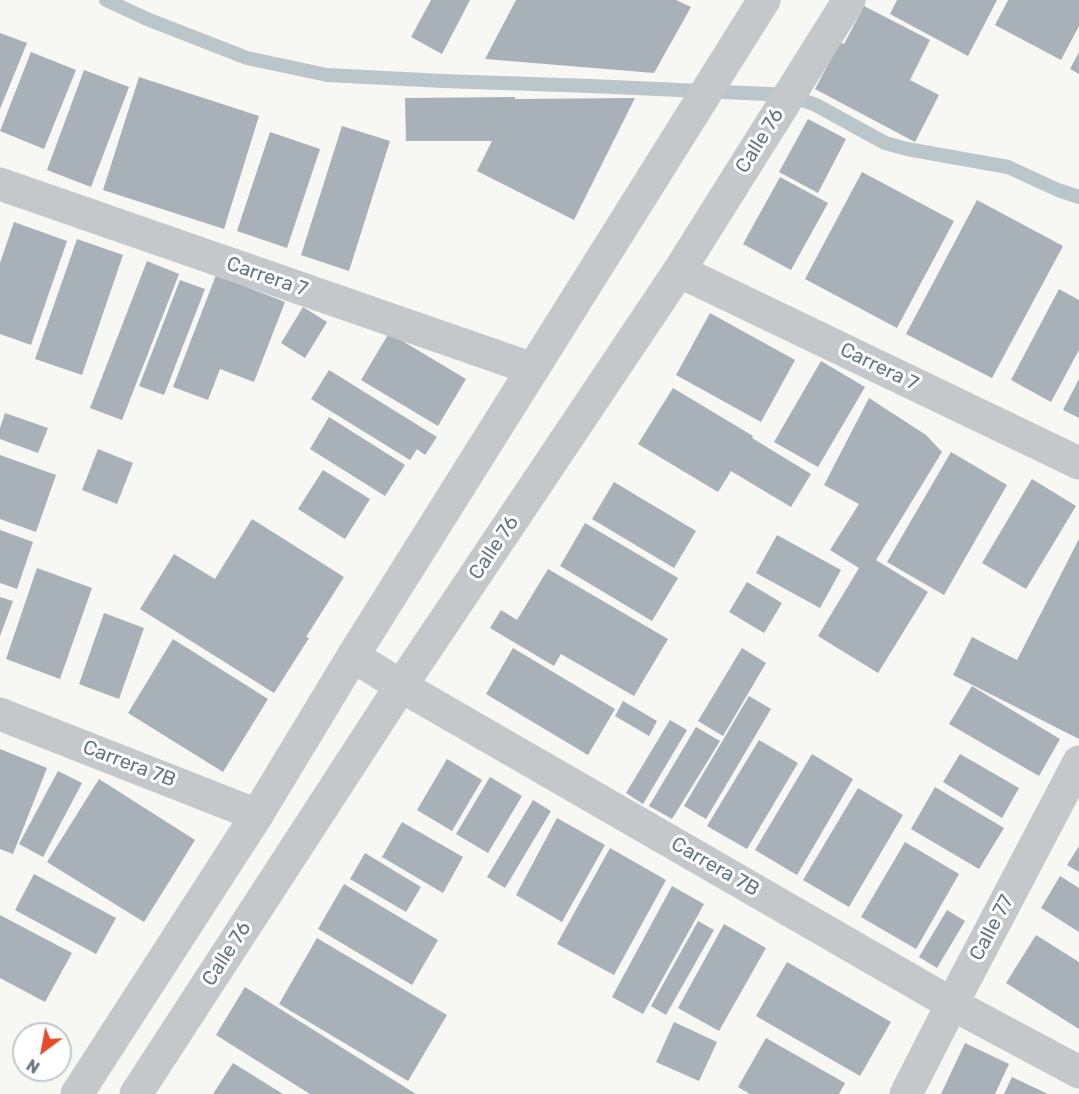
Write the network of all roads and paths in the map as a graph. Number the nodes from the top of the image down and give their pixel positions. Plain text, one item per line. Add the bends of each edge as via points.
1 (764, 0) edge
2 (849, 0) edge
3 (0, 184) edge
4 (679, 271) junction
5 (533, 369) junction
6 (1079, 463) edge
7 (353, 656) junction
8 (401, 686) junction
9 (0, 714) edge
10 (1079, 762) edge
11 (257, 815) junction
12 (952, 1004) junction
13 (1079, 1072) edge
14 (77, 1094) edge
15 (136, 1094) edge
16 (906, 1094) edge

1 - 5 street
2 - 4 street, Calle 76
3 - 5 street, Carrera 7
4 - 6 street, Carrera 7
4 - 8 street, Calle 76
5 - 7 street
7 - 8 street, Carrera 7B
7 - 11 street
8 - 12 street, Carrera 7B
8 - 15 street, Calle 76
9 - 11 street, Carrera 7B
10 - 12 street, Calle 77
11 - 14 street
12 - 13 street, Carrera 7B
12 - 16 street, Calle 77

